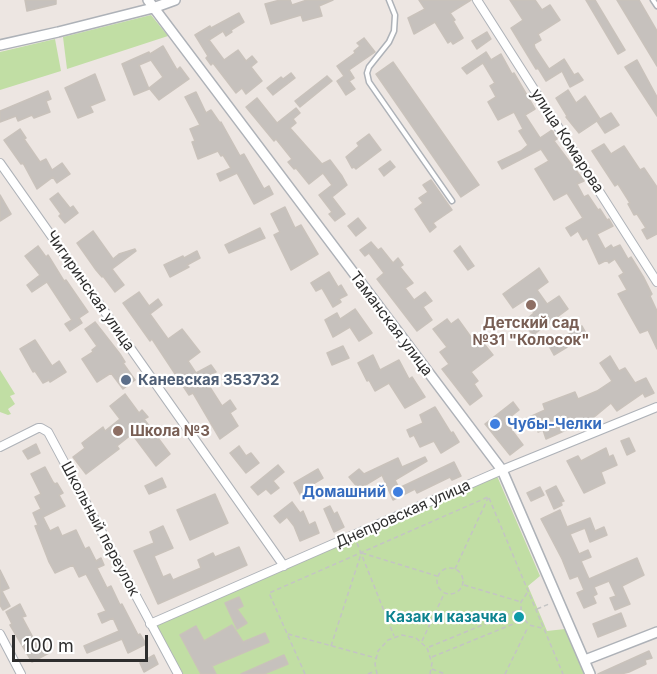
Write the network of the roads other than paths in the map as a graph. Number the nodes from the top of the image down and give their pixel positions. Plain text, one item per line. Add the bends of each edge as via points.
1 (175, 0) edge
2 (389, 0) edge
3 (477, 0) edge
4 (653, 0) edge
5 (151, 4) edge
6 (657, 6) edge
7 (0, 45) edge
8 (0, 163) edge
9 (452, 201) dead end
10 (657, 282) edge
11 (657, 407) edge
12 (0, 447) edge
13 (502, 470) junction
14 (284, 566) junction
15 (150, 624) junction
16 (657, 632) edge
17 (0, 634) edge
18 (585, 660) junction
19 (21, 674) edge
20 (178, 674) edge
21 (590, 674) edge

1 - 5 street
2 - 9 lane via 394,31 369,67 369,82
3 - 10 street, улица Комарова
4 - 6 lane
5 - 7 street
5 - 13 street, Таманская улица
8 - 14 street, Чигиринская улица
11 - 13 street, Днепровская улица
12 - 15 street, Школьный переулок via 41,428 48,432
13 - 14 street, Днепровская улица
13 - 18 street, Таманская улица
14 - 15 street, Днепровская улица
15 - 20 street, Школьный переулок
16 - 18 street
17 - 19 street
18 - 21 street, Таманская улица

